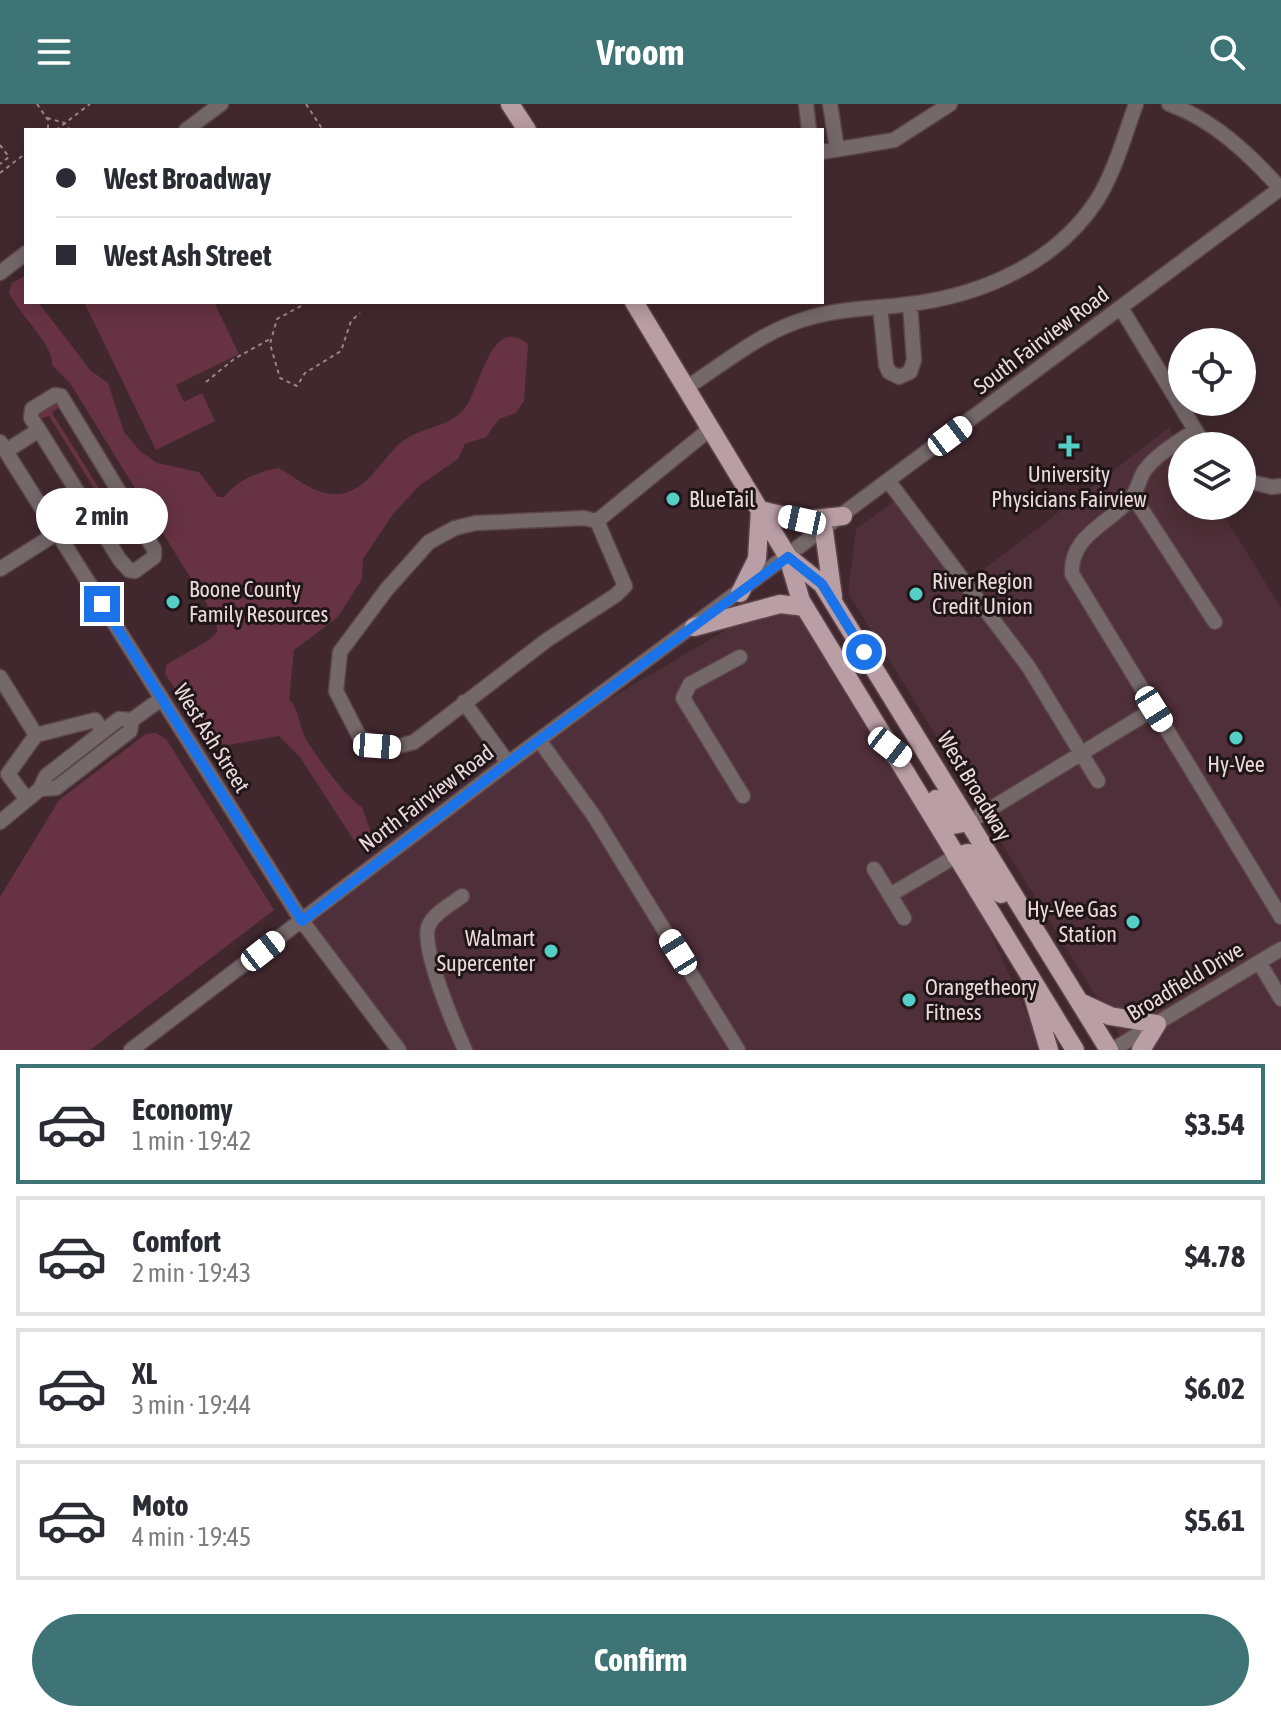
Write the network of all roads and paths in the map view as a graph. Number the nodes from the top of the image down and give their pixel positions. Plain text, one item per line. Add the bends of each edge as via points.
1 (37, 104) edge
2 (90, 104) edge
3 (221, 104) edge
4 (306, 104) edge
5 (806, 104) edge
6 (830, 104) edge
7 (950, 104) edge
8 (1136, 104) edge
9 (1169, 104) edge
10 (515, 106) edge
11 (46, 117) junction
12 (65, 123) junction
13 (48, 128) edge
14 (59, 128) edge
15 (69, 128) edge
16 (189, 128) edge
17 (322, 128) edge
18 (526, 128) edge
19 (809, 128) edge
20 (0, 145) edge
21 (830, 150) edge
22 (24, 155) edge
23 (0, 164) edge
24 (0, 173) edge
25 (1280, 188) edge
26 (24, 255) edge
27 (0, 273) edge
28 (635, 304) edge
29 (910, 304) junction
30 (301, 306) dead end
31 (880, 307) junction
32 (1121, 308) junction
33 (360, 313) dead end
34 (271, 338) junction
35 (206, 382) dead end
36 (686, 388) junction
37 (710, 429) junction
38 (39, 430) junction
39 (1195, 430) joint
40 (3, 446) edge
41 (889, 482) junction
42 (1256, 483) edge
43 (1281, 486) edge
44 (1133, 496) junction
45 (760, 510) junction
46 (90, 512) junction
47 (843, 516) junction
48 (597, 521) junction
49 (824, 531) junction
50 (57, 533) junction
51 (788, 557) junction
52 (0, 569) edge
53 (740, 593) junction
54 (834, 604) junction
55 (805, 607) junction
56 (1215, 622) dead end
57 (694, 627) junction
58 (740, 657) dead end
59 (0, 677) edge
60 (161, 699) junction
61 (464, 702) junction
62 (1154, 709) junction
63 (132, 720) junction
64 (103, 731) junction
65 (36, 735) junction
66 (539, 740) junction
67 (890, 747) junction
68 (1081, 754) junction
69 (508, 763) junction
70 (4, 769) edge
71 (1098, 781) dead end
72 (40, 789) junction
73 (743, 796) dead end
74 (27, 800) junction
75 (0, 822) edge
76 (969, 822) junction
77 (956, 856) junction
78 (874, 869) dead end
79 (890, 895) junction
80 (462, 896) dead end
81 (1281, 917) edge
82 (904, 918) dead end
83 (302, 921) junction
84 (1028, 922) junction
85 (1281, 949) edge
86 (1259, 962) junction
87 (1029, 976) junction
88 (1281, 999) edge
89 (1081, 1003) junction
90 (1157, 1024) junction
91 (131, 1050) edge
92 (399, 1050) edge
93 (465, 1050) edge
94 (738, 1050) edge
95 (1049, 1050) edge
96 (1075, 1050) edge
97 (1111, 1050) edge
98 (1141, 1050) edge

1 - 11 path
2 - 12 path
3 - 16 street
4 - 17 path
5 - 19 street
6 - 21 street
7 - 21 street via 894,140
8 - 29 street via 1113,171 1096,202 1069,233 1010,276 959,297
9 - 25 street via 1233,142
10 - 18 main road
11 - 12 path
11 - 13 path
12 - 14 path
12 - 15 path
20 - 23 path via 9,157
22 - 24 path
25 - 32 street, South Fairview Road
26 - 27 street
28 - 36 main road, West Broadway
29 - 31 street
29 - 31 street via 914,360 910,372 899,377 886,365
30 - 34 path via 277,319
31 - 36 street via 799,320
32 - 39 street
32 - 41 street, South Fairview Road
33 - 34 path via 351,321 341,351 305,373 297,386 280,378
34 - 35 path
36 - 37 main road, West Broadway
37 - 45 main road, West Broadway
37 - 48 street
38 - 40 street
38 - 46 street
38 - 46 street via 32,409 61,396 154,549 154,557 129,570
39 - 44 street via 1144,471
40 - 50 street, West Ash Street
41 - 47 street, South Fairview Road
41 - 68 street via 1028,666
42 - 43 street
44 - 56 street
44 - 62 street via 1082,539 1071,557 1072,574
45 - 47 main road via 802,520
45 - 51 main road, West Broadway
45 - 53 main road via 757,559
46 - 50 street
47 - 49 street, South Fairview Road
48 - 61 street via 625,586
48 - 61 street via 455,528 429,542 340,652 335,671 340,703 359,736 377,746 414,742
49 - 51 street, South Fairview Road
49 - 54 main road
50 - 52 street
50 - 60 street, West Ash Street
51 - 53 street, North Fairview Road
51 - 54 main road, West Broadway via 822,584
51 - 55 main road, West Broadway
53 - 57 street, North Fairview Road
54 - 76 main road, West Broadway
55 - 57 main road via 780,604
55 - 67 main road, West Broadway
57 - 66 street, North Fairview Road
58 - 73 street via 690,684 683,698
59 - 65 street
60 - 63 street
60 - 83 street, West Ash Street
61 - 69 street
62 - 68 street
62 - 81 street
63 - 64 street via 119,719
63 - 72 street via 130,731 56,788
64 - 65 street via 95,720
64 - 72 street via 46,776
65 - 70 street
66 - 69 street, North Fairview Road
66 - 94 street via 590,811
67 - 76 main road via 921,774 953,825
67 - 77 main road, West Broadway
68 - 71 street
68 - 76 street
69 - 83 street, North Fairview Road
70 - 74 street
72 - 74 street
74 - 75 street
76 - 84 main road, West Broadway
77 - 79 street
77 - 84 main road via 968,853
77 - 87 main road, West Broadway
78 - 79 street
79 - 82 street
80 - 93 street via 435,918 427,934
83 - 91 street, North Fairview Road
83 - 92 street, West Ash Street
84 - 89 main road, West Broadway
85 - 86 street, Broadfield Drive
86 - 88 street
86 - 90 street, Broadfield Drive
87 - 95 main road via 1030,997
87 - 96 main road, West Broadway
89 - 90 main road via 1110,1016
89 - 97 main road, West Broadway
90 - 97 street, Broadfield Drive
90 - 98 main road

